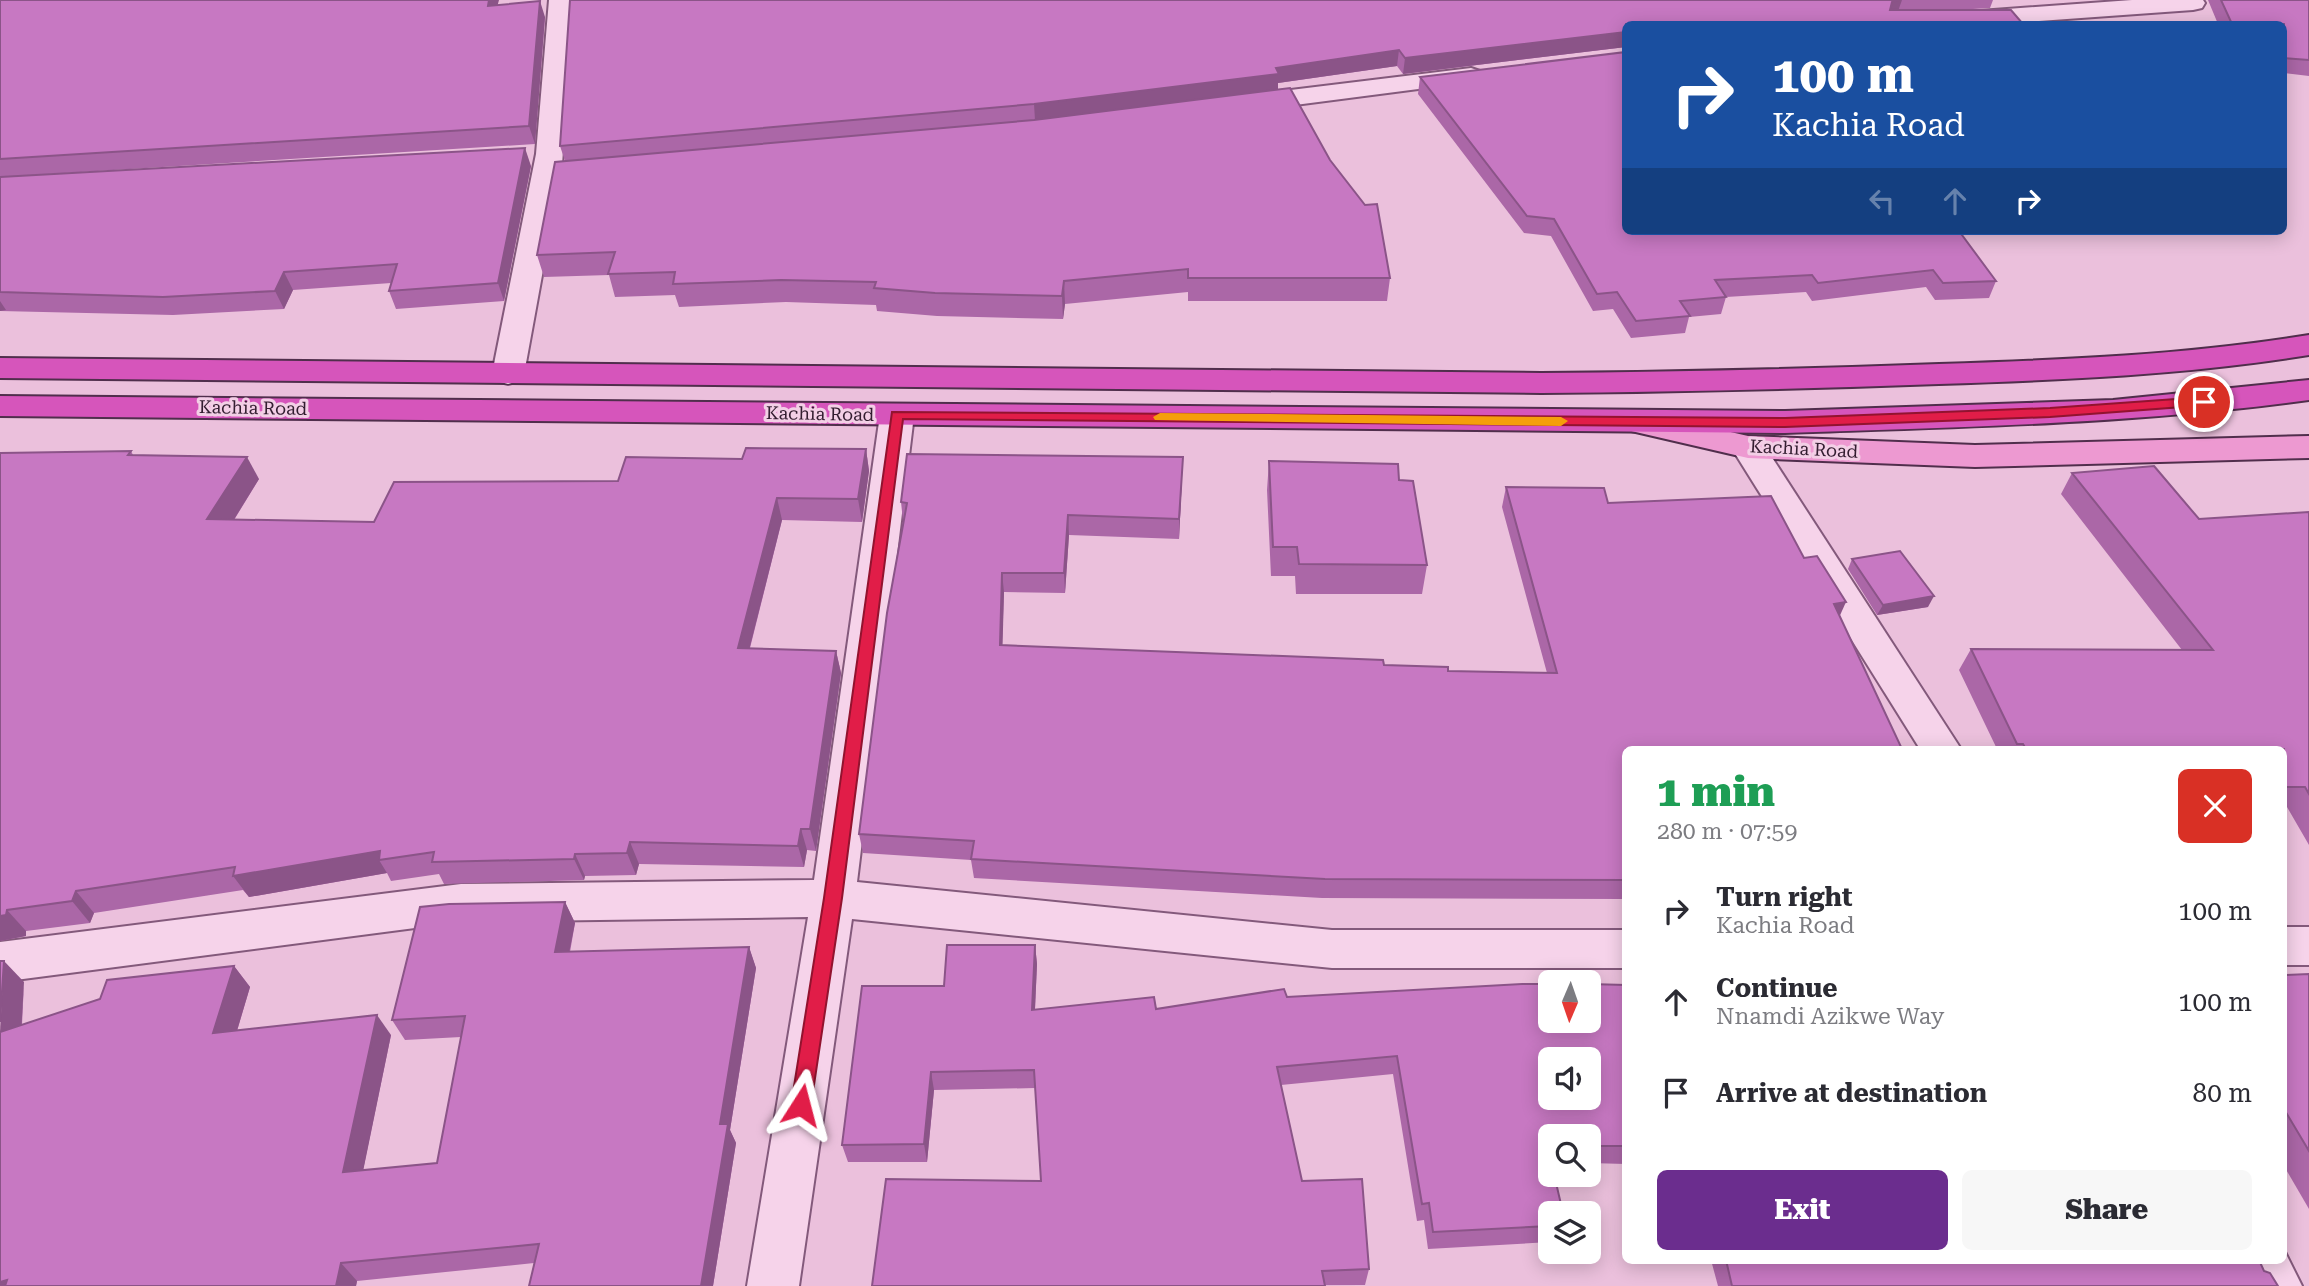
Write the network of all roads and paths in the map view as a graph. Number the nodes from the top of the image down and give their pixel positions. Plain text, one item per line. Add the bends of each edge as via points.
1 (561, 0) edge
2 (2193, 2) dead end
3 (1938, 21) edge
4 (1491, 73) edge
5 (1223, 107) edge
6 (539, 161) junction
7 (628, 168) edge
8 (2309, 345) edge
9 (0, 368) edge
10 (508, 374) junction
11 (2309, 390) edge
12 (0, 406) edge
13 (897, 415) junction
14 (1639, 422) junction
15 (1748, 447) junction
16 (2309, 447) edge
17 (1939, 746) edge
18 (833, 898) junction
19 (2287, 946) edge
20 (2309, 946) edge
21 (1622, 949) edge
22 (0, 962) edge
23 (2262, 1264) edge
24 (773, 1286) edge
25 (2276, 1286) edge

1 - 6 street
2 - 3 street
4 - 5 street
6 - 7 street
6 - 10 street
8 - 10 highway, Kachia Road via 2158,364 1734,382
9 - 10 highway, Kachia Road
11 - 14 highway via 2050,412 1785,422
12 - 13 highway, Kachia Road
13 - 14 highway, Kachia Road
13 - 18 street
14 - 15 main road, Kachia Road
15 - 16 main road, Kachia Road via 1975,456
15 - 17 street
18 - 21 street via 1332,949
18 - 22 street via 461,903
18 - 24 street
19 - 20 street
23 - 25 street

